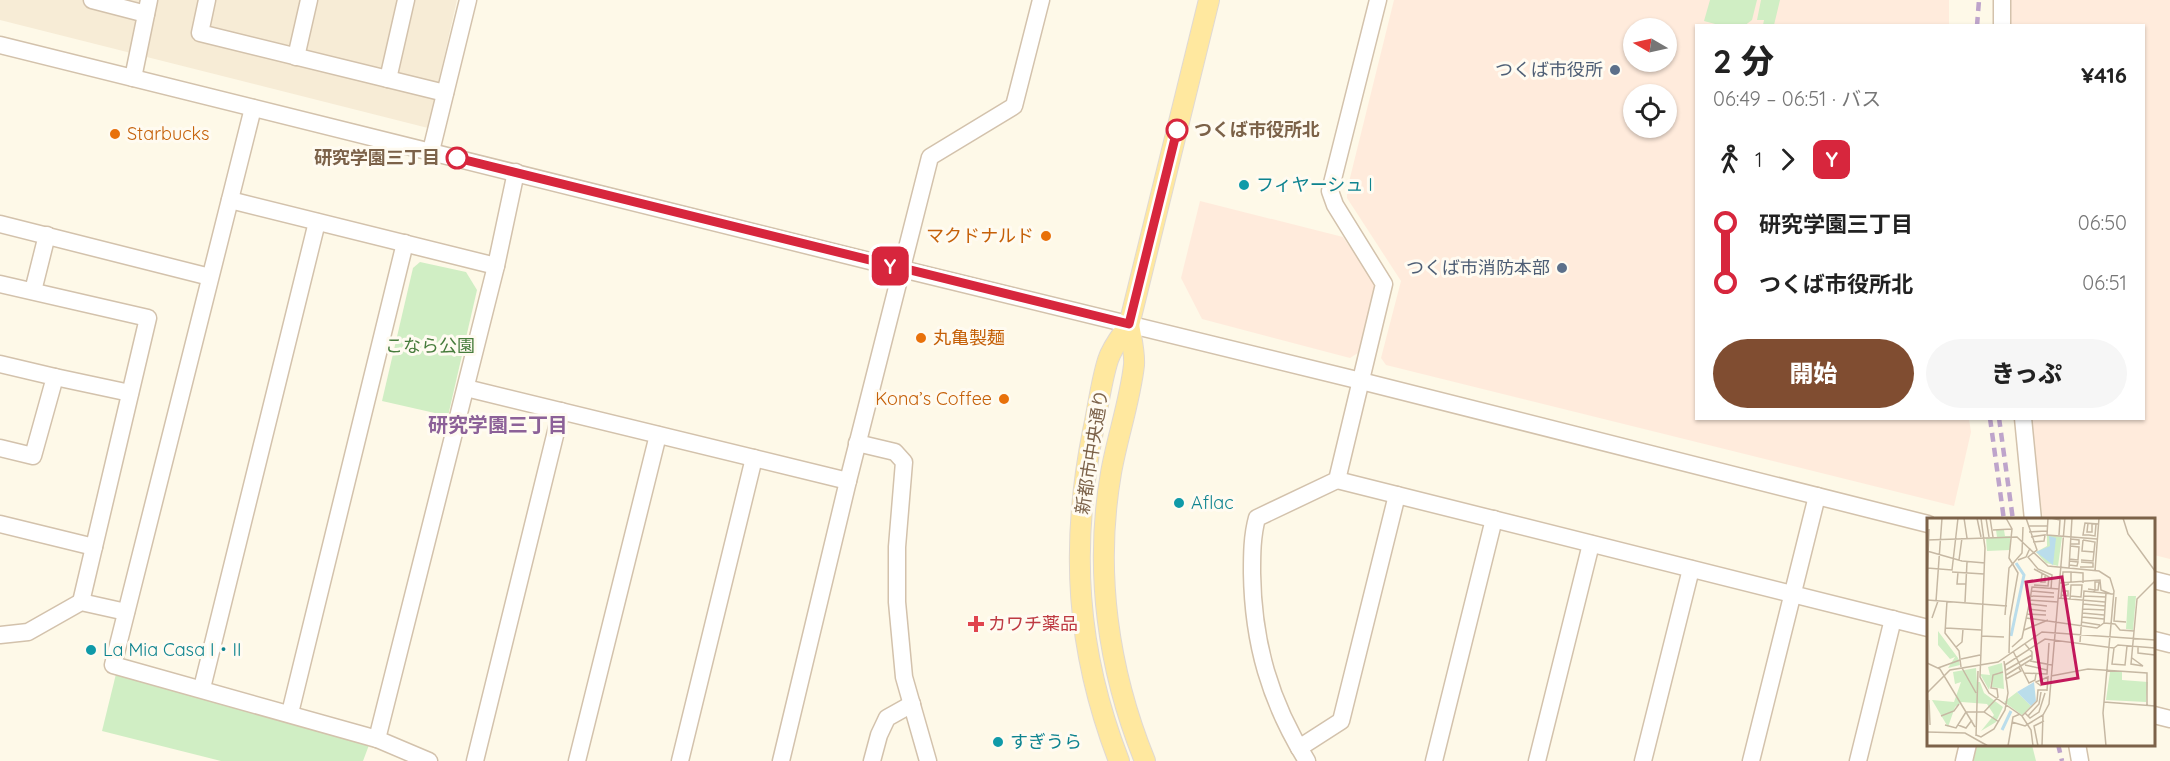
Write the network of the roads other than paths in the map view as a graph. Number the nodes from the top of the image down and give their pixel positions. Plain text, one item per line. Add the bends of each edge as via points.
1 (92, 0) edge
2 (207, 0) edge
3 (309, 0) edge
4 (406, 0) edge
5 (468, 0) edge
6 (1041, 0) edge
7 (1209, 0) edge
8 (1378, 0) edge
9 (2002, 0) edge
10 (148, 7) edge
11 (2002, 24) edge
12 (0, 45) edge
13 (296, 57) junction
14 (133, 78) junction
15 (388, 79) junction
16 (445, 93) junction
17 (253, 108) junction
18 (431, 152) junction
19 (516, 172) junction
20 (230, 200) junction
21 (317, 222) junction
22 (0, 224) edge
23 (47, 235) junction
24 (405, 243) junction
25 (496, 266) junction
26 (902, 269) junction
27 (210, 277) junction
28 (0, 284) edge
29 (33, 291) junction
30 (1129, 324) junction
31 (0, 364) edge
32 (55, 377) junction
33 (1361, 381) junction
34 (466, 388) junction
35 (130, 393) junction
36 (561, 411) junction
37 (2023, 420) edge
38 (658, 435) junction
39 (857, 443) junction
40 (0, 448) edge
41 (754, 458) junction
42 (1337, 480) junction
43 (848, 481) junction
44 (1397, 495) junction
45 (1817, 496) junction
46 (2033, 518) edge
47 (1494, 519) junction
48 (0, 524) edge
49 (1927, 524) edge
50 (1591, 544) junction
51 (94, 547) junction
52 (1691, 569) junction
53 (2155, 580) edge
54 (2170, 584) edge
55 (1792, 594) junction
56 (81, 602) junction
57 (126, 612) junction
58 (1893, 619) junction
59 (1927, 628) edge
60 (0, 635) edge
61 (2155, 640) edge
62 (2170, 644) edge
63 (202, 688) junction
64 (912, 704) junction
65 (290, 713) junction
66 (2155, 715) edge
67 (2170, 719) edge
68 (377, 739) junction
69 (1968, 746) edge
70 (2077, 746) edge
71 (1303, 754) edge
72 (429, 761) edge
73 (475, 761) edge
74 (577, 761) edge
75 (680, 761) edge
76 (781, 761) edge
77 (872, 761) edge
78 (928, 761) edge
79 (1119, 761) edge
80 (1145, 761) edge
81 (1434, 761) edge
82 (1537, 761) edge
83 (1643, 761) edge
84 (1751, 761) edge
85 (1858, 761) edge
86 (1964, 761) edge
87 (2080, 761) edge

1 - 10 street
2 - 13 street via 200,33
3 - 13 street
4 - 15 street
5 - 16 street
6 - 26 street via 1014,106 930,157
7 - 30 main road, 新都市中央通り
8 - 33 street via 1330,191 1335,206 1384,284
9 - 11 street
10 - 14 street
12 - 14 street
13 - 15 street
14 - 17 street
15 - 16 street
16 - 18 street
17 - 18 street
17 - 20 street
18 - 19 street
19 - 25 street
19 - 26 street
20 - 21 street
20 - 27 street
21 - 24 street
21 - 63 street
22 - 23 street
23 - 27 street
23 - 29 street
24 - 25 street
24 - 65 street
25 - 34 street
26 - 30 street
26 - 39 street
27 - 57 street
28 - 29 street
29 - 35 street via 148,318
30 - 33 street
30 - 79 main road, 新都市中央通り via 1105,372 1087,461 1080,536 1080,607 1091,674
30 - 80 main road, 新都市中央通り via 1134,364 1110,474 1104,541 1105,611 1131,728
31 - 32 street
32 - 35 street
32 - 40 street via 33,456
33 - 42 street
33 - 45 street
34 - 36 street
34 - 68 street
35 - 51 street
36 - 38 street
36 - 73 street
37 - 46 street
38 - 41 street
38 - 74 street
39 - 43 street
39 - 64 street via 895,452 904,462 897,602 904,677
41 - 43 street
41 - 75 street
42 - 44 street
42 - 71 street via 1257,518 1254,527 1252,598 1256,636 1273,695
43 - 76 street
44 - 47 street
44 - 71 street via 1341,721
45 - 49 street
45 - 55 street
47 - 50 street
47 - 81 street
48 - 51 street
50 - 52 street
50 - 82 street
51 - 56 street
52 - 55 street
52 - 83 street
53 - 54 street
55 - 58 street
55 - 84 street
56 - 57 street
56 - 60 street via 28,632
57 - 63 street via 113,665
58 - 59 street
58 - 85 street
61 - 62 street
63 - 65 street
64 - 77 street via 887,718
64 - 78 street
65 - 68 street
66 - 67 street
68 - 72 street
69 - 86 street
70 - 87 street

